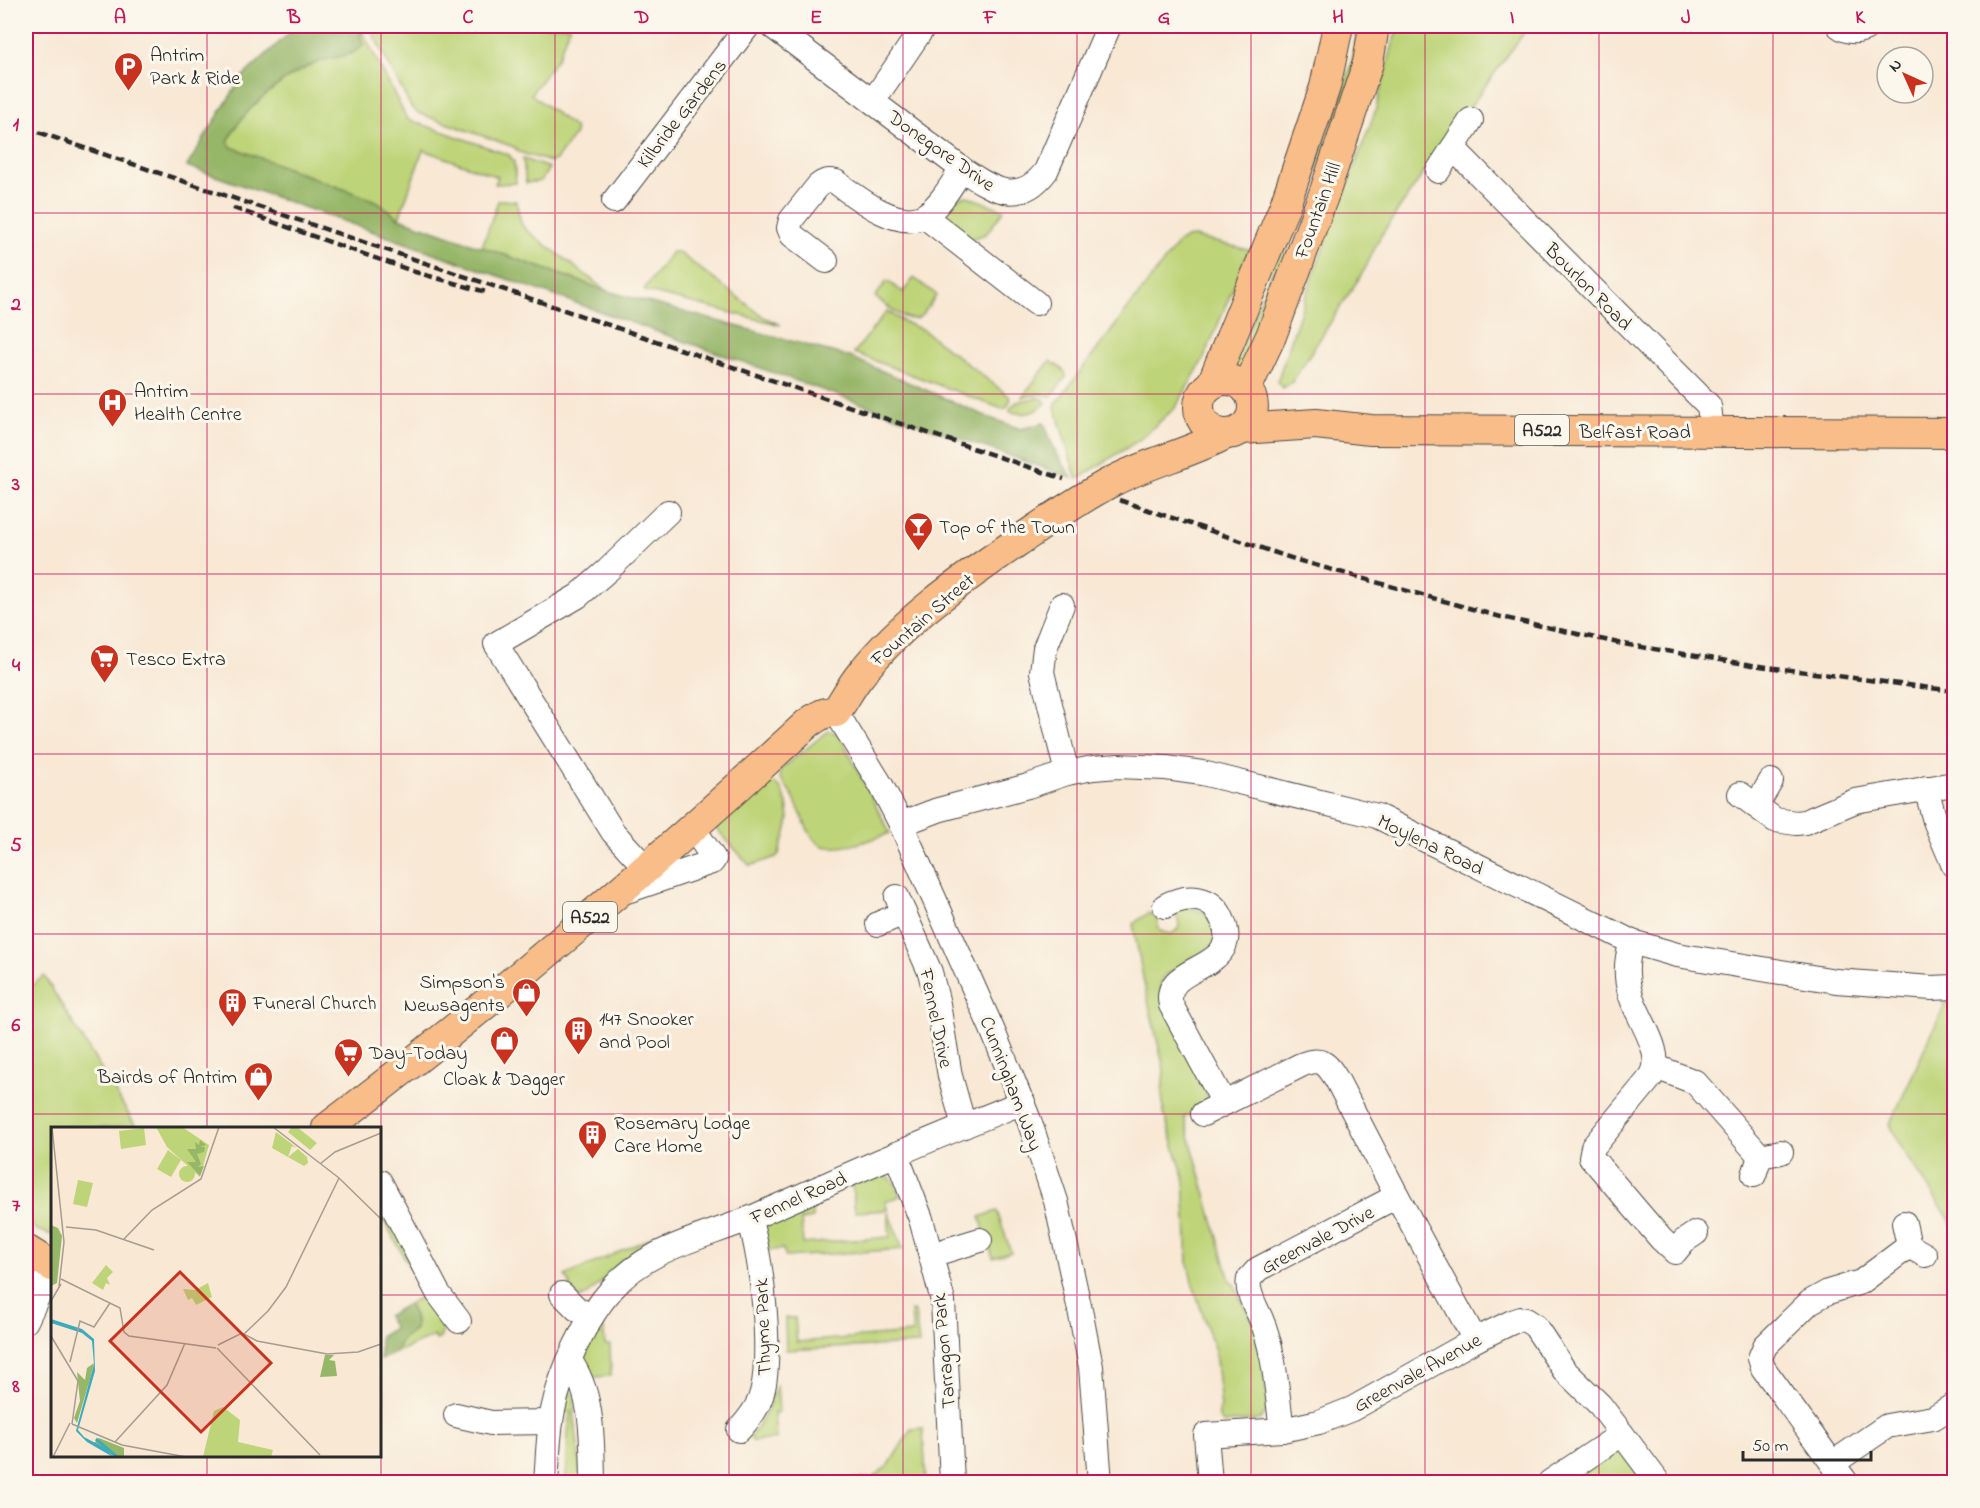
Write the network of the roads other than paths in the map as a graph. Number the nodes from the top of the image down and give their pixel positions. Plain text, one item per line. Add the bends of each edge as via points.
1 (748, 26) edge
2 (772, 26) edge
3 (924, 26) edge
4 (1109, 26) edge
5 (1338, 26) edge
6 (1374, 26) edge
7 (1839, 26) edge
8 (1869, 26) edge
9 (873, 101) junction
10 (1471, 120) dead end
11 (1453, 148) junction
12 (962, 169) junction
13 (1438, 171) dead end
14 (614, 201) dead end
15 (924, 216) junction
16 (826, 261) dead end
17 (1036, 303) dead end
18 (1206, 392) junction
19 (1248, 393) junction
20 (1316, 424) junction
21 (1234, 431) junction
22 (1712, 431) junction
23 (1954, 433) edge
24 (1152, 463) junction
25 (668, 512) dead end
26 (1062, 606) dead end
27 (836, 712) junction
28 (1067, 773) junction
29 (1772, 781) dead end
30 (1954, 784) edge
31 (1926, 788) junction
32 (901, 824) junction
33 (693, 828) junction
34 (1954, 866) edge
35 (647, 869) junction
36 (617, 894) junction
37 (1165, 906) dead end
38 (878, 924) dead end
39 (1632, 942) junction
40 (1954, 987) edge
41 (1656, 1067) junction
42 (1023, 1102) junction
43 (1224, 1103) junction
44 (1203, 1114) dead end
45 (338, 1125) edge
46 (964, 1126) junction
47 (896, 1154) junction
48 (1765, 1161) dead end
49 (381, 1184) edge
50 (1397, 1196) junction
51 (749, 1219) junction
52 (1696, 1233) dead end
53 (980, 1240) dead end
54 (1913, 1242) dead end
55 (26, 1250) edge
56 (931, 1255) junction
57 (51, 1265) edge
58 (51, 1268) edge
59 (562, 1294) dead end
60 (592, 1316) junction
61 (26, 1321) edge
62 (459, 1321) dead end
63 (1475, 1340) junction
64 (570, 1361) junction
65 (1954, 1405) edge
66 (456, 1415) dead end
67 (551, 1422) junction
68 (740, 1430) dead end
69 (1282, 1430) junction
70 (1622, 1434) junction
71 (1840, 1473) edge
72 (546, 1482) edge
73 (593, 1482) edge
74 (952, 1482) edge
75 (1100, 1482) edge
76 (1210, 1482) edge
77 (1550, 1482) edge
78 (1658, 1482) edge

1 - 14 street, Kilbride Gardens
2 - 9 street, Donegore Drive
3 - 9 street
4 - 12 street, Donegore Drive via 1042,176 1025,189 1009,192 986,186
5 - 18 main road, Fountain Hill via 1325,87 1285,205
6 - 19 main road, Fountain Hill via 1368,63 1328,181
7 - 8 street via 1858,31
9 - 12 street, Donegore Drive
10 - 11 street
11 - 13 street
11 - 22 street, Bourlon Road via 1709,406
12 - 15 street
15 - 16 street via 893,216 872,207 836,182 824,182 789,228 792,235
15 - 17 street
18 - 19 main road, A522 via 1228,380 1237,382
18 - 21 main road via 1198,409 1205,424 1218,433
18 - 24 main road, Fountain Street / A522 via 1185,427
19 - 20 main road, Belfast Road / A522 via 1275,410
19 - 21 main road via 1251,417
20 - 21 main road, Belfast Road / A522
20 - 22 main road, Belfast Road / A522 via 1371,430
21 - 24 main road, Fountain Street / A522 via 1199,448
22 - 23 main road, Belfast Road / A522
24 - 27 main road, Fountain Street / A522 via 1089,495 1033,531 917,618 860,675
25 - 35 street via 578,596 496,644 613,832
26 - 28 street via 1046,648 1042,672
27 - 32 street, Cunningham Way
27 - 33 main road, A522 via 819,715 808,723
28 - 32 street, Moylena Road
28 - 39 street, Moylena Road via 1118,766 1203,773 1377,816
29 - 31 street via 1748,800 1775,820 1796,823 1855,801
30 - 31 street
31 - 34 street
32 - 42 street, Cunningham Way
33 - 35 main road, A522
33 - 36 street via 714,859 712,862
35 - 36 main road, A522
36 - 45 main road, A522
37 - 43 street via 1184,898 1200,898 1216,909 1225,925 1223,950 1177,981 1168,996
38 - 46 street, Fennel Drive via 900,905 930,972
39 - 40 street, Moylena Road via 1677,955 1836,981
39 - 41 street via 1627,960 1628,984 1654,1049
41 - 48 street via 1695,1082
41 - 52 street via 1593,1147 1591,1157 1675,1252
42 - 46 street, Fennel Road
42 - 75 street, Cunningham Way via 1056,1201 1081,1315 1091,1367
43 - 44 street, Greenvale Drive
43 - 50 street, Greenvale Drive via 1307,1062 1325,1064
46 - 47 street, Fennel Road
47 - 51 street, Fennel Road
47 - 56 street, Tarragon Park
49 - 62 street via 438,1293
50 - 63 street, Greenvale Drive
50 - 69 street, Greenvale Drive via 1258,1269 1250,1277 1248,1288 1270,1346
51 - 60 street, Fennel Road via 640,1263 614,1287
51 - 68 street, Thyme Park via 759,1260 766,1373 760,1402
53 - 56 street
54 - 71 street via 1861,1282 1810,1302 1762,1351 1763,1368
55 - 57 main road
56 - 74 street, Tarragon Park via 943,1301
58 - 61 street
59 - 60 street via 577,1309
60 - 64 street, Fennel Road
63 - 69 street, Greenvale Avenue via 1352,1409
63 - 70 street, Greenvale Avenue via 1516,1320 1531,1323 1564,1370 1600,1405
64 - 67 street, Fennel Road
64 - 73 street via 587,1396
65 - 71 street via 1933,1418 1887,1426
66 - 67 street via 491,1423
67 - 72 street, Fennel Road
69 - 76 street, Greenvale Avenue via 1206,1425
70 - 77 street
70 - 78 street, Greenvale Avenue

